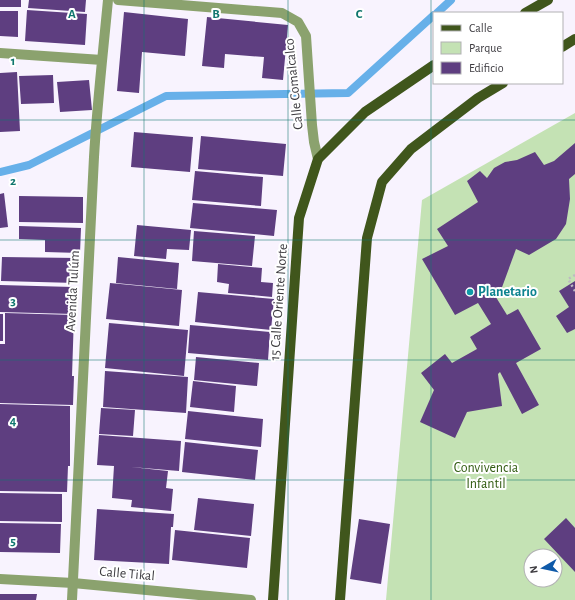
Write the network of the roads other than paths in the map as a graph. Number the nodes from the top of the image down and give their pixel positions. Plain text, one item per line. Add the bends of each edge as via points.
1 (108, 0) edge
2 (118, 0) edge
3 (548, 0) edge
4 (527, 12) edge
5 (575, 39) edge
6 (563, 46) edge
7 (0, 53) edge
8 (102, 60) junction
9 (433, 66) edge
10 (501, 84) edge
11 (318, 159) junction
12 (0, 579) edge
13 (73, 583) junction
14 (72, 600) edge
15 (251, 600) edge
16 (273, 600) edge
17 (340, 600) edge

1 - 8 street, Avenida Tulúm
2 - 11 street, Calle Comalcalco via 282,13 298,22 306,36 312,124
3 - 4 main road
5 - 6 main road
7 - 8 street
8 - 13 street, Avenida Tulúm via 94,157
9 - 11 main road, 15 Calle Oriente Norte via 365,112
10 - 17 main road via 478,98 411,149 382,182 367,238
11 - 16 main road, 15 Calle Oriente Norte via 299,218
12 - 13 street, Calle Tikal
13 - 14 street, Avenida Tulúm
13 - 15 street, Calle Tikal

